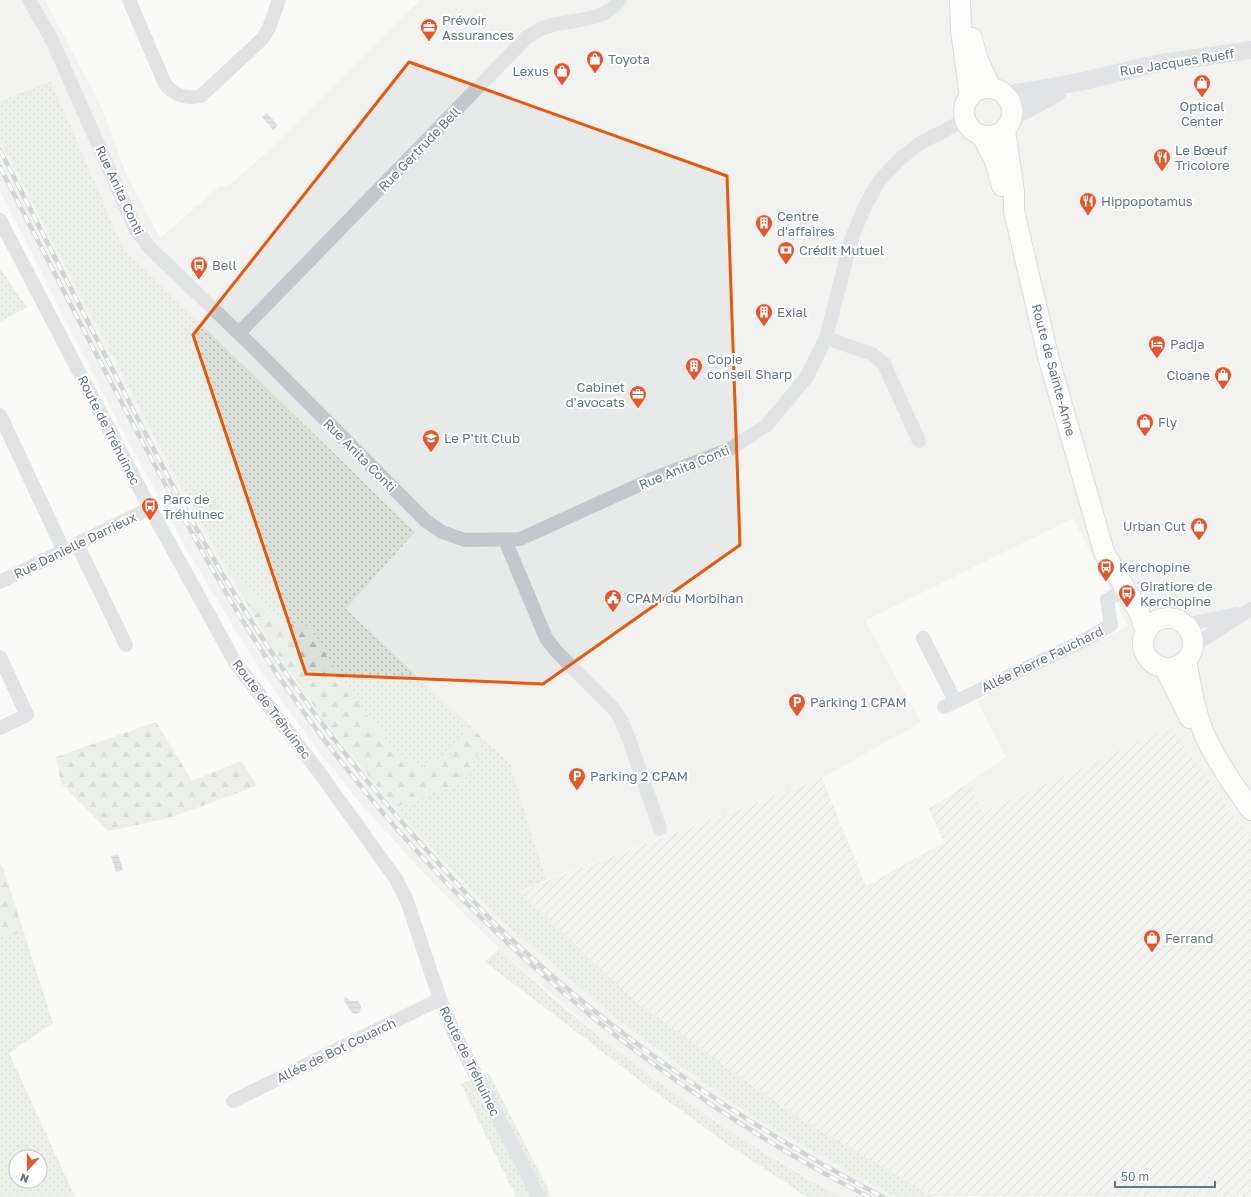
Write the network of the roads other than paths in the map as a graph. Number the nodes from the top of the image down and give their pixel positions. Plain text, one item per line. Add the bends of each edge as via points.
1 (29, 0) edge
2 (129, 0) edge
3 (280, 0) edge
4 (620, 0) edge
5 (960, 1) edge
6 (1251, 50) edge
7 (1079, 82) junction
8 (998, 92) junction
9 (970, 97) junction
10 (965, 120) junction
11 (1008, 124) junction
12 (982, 136) junction
13 (1014, 211) junction
14 (0, 220) edge
15 (239, 333) junction
16 (826, 338) junction
17 (0, 415) edge
18 (919, 441) dead end
19 (150, 508) junction
20 (1098, 529) junction
21 (506, 540) junction
22 (77, 544) junction
23 (64, 551) junction
24 (0, 582) edge
25 (1124, 590) junction
26 (1249, 610) edge
27 (1166, 619) junction
28 (1186, 625) junction
29 (1146, 632) junction
30 (923, 638) dead end
31 (126, 645) dead end
32 (1190, 653) junction
33 (0, 657) edge
34 (1165, 668) junction
35 (0, 728) edge
36 (1233, 784) junction
37 (1251, 810) edge
38 (660, 829) dead end
39 (440, 999) junction
40 (233, 1101) dead end
41 (538, 1197) edge

1 - 15 street, Rue Anita Conti via 52,40 135,228 149,247
2 - 3 street via 165,84 176,94 191,98 201,96 262,38 269,28
4 - 15 street, Rue Gertrude Bell via 611,10 600,15 545,27 526,37
5 - 8 main road via 970,26 977,58
5 - 9 main road via 961,30
6 - 7 street, Rue Jacques Rueff via 1155,64
7 - 8 street, Rue Jacques Rueff
7 - 11 street, Rue Jacques Rueff via 1031,105
8 - 9 main road via 979,90
8 - 11 main road via 1012,109
9 - 10 main road via 964,108
10 - 12 main road
10 - 16 street, Rue Anita Conti via 920,143 880,180 852,237
11 - 12 main road via 994,136
11 - 13 main road, Route de Sainte-Anne
12 - 13 main road, Route de Sainte-Anne via 992,154 1005,194
13 - 20 main road, Route de Sainte-Anne via 1048,356
14 - 19 street, Route de Tréhuinec
15 - 21 street, Rue Anita Conti via 426,521 442,532 465,540
16 - 18 street via 872,354 884,364
16 - 21 street, Rue Anita Conti via 806,378 791,398 767,425 749,438 730,449 652,479 520,539
17 - 23 street
19 - 22 street, Rue Danielle Darrieux
19 - 39 street, Route de Tréhuinec via 235,662 396,879 407,901
20 - 25 main road, Route de Sainte-Anne via 1104,552
20 - 27 main road, Route de Sainte-Anne via 1150,606
21 - 38 street via 546,638 620,718
22 - 23 street, Rue Danielle Darrieux
22 - 31 street
23 - 24 street, Rue Danielle Darrieux
25 - 29 main road, Route de Sainte-Anne via 1138,612
25 - 30 street, Allée Pierre Fauchard via 1107,600 1111,624 1085,640 949,704
26 - 28 street
26 - 32 street
27 - 28 main road via 1173,619
27 - 29 main road via 1151,625
28 - 32 main road via 1190,631
29 - 34 main road via 1146,655 1157,665
32 - 34 main road via 1180,665
32 - 36 main road via 1192,694 1205,736
33 - 35 street via 27,715
34 - 36 main road via 1204,749
36 - 37 main road
39 - 40 street, Allée de Bot Couarch
39 - 41 street, Route de Tréhuinec via 455,1035

